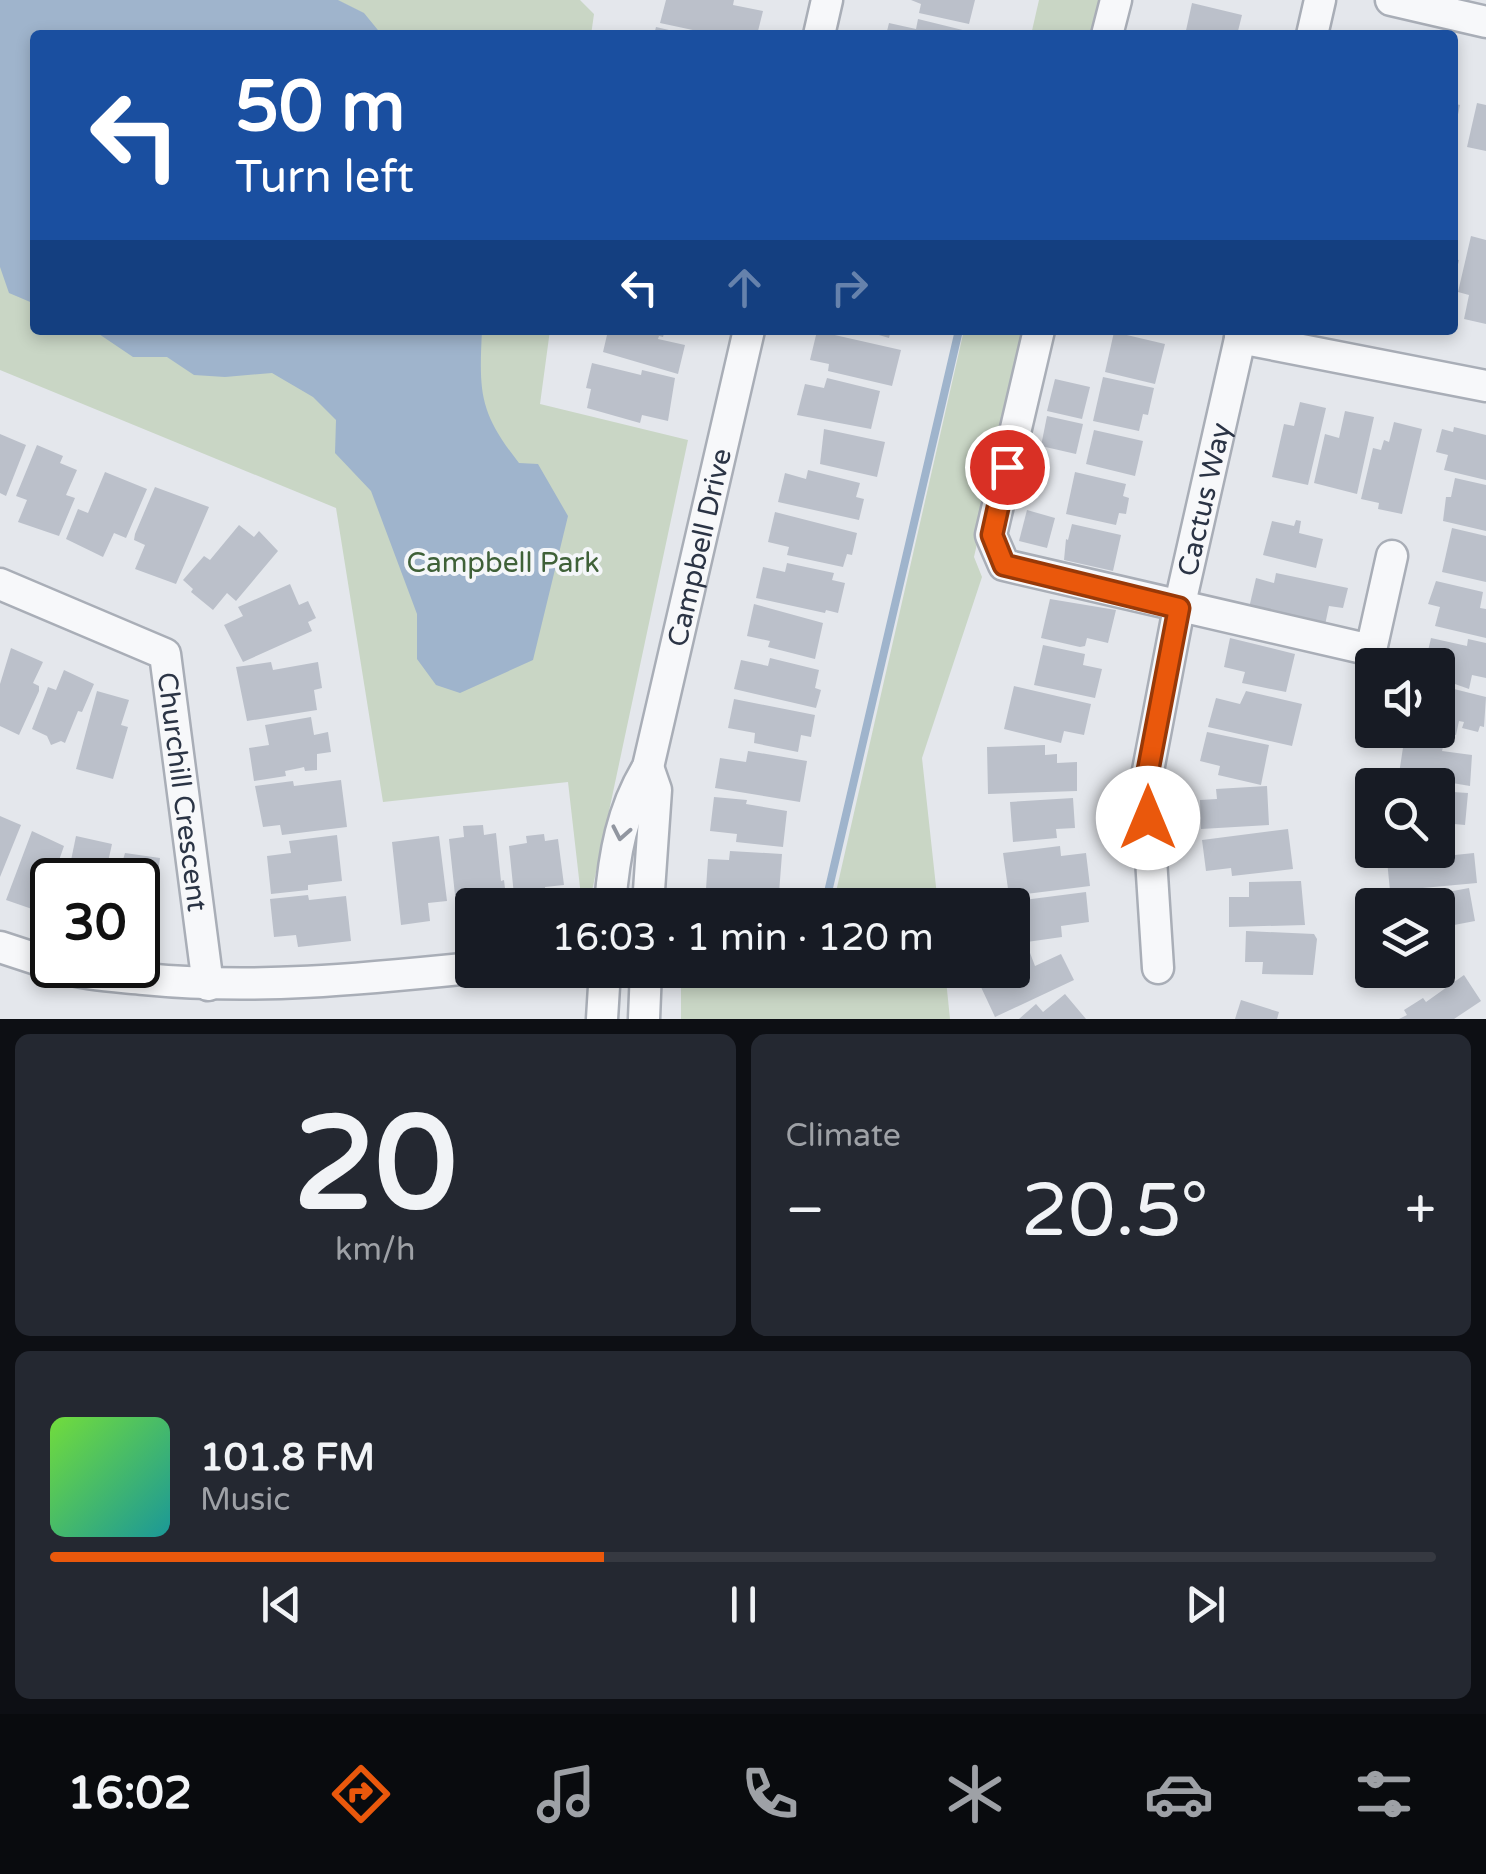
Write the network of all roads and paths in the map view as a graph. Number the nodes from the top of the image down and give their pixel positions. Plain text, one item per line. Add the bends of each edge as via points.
1 (827, 0) edge
2 (1116, 0) edge
3 (1391, 0) edge
4 (1486, 22) edge
5 (820, 30) edge
6 (1109, 30) edge
7 (748, 335) edge
8 (1038, 335) edge
9 (1241, 335) edge
10 (1246, 335) edge
11 (1486, 386) edge
12 (1392, 556) dead end
13 (0, 584) edge
14 (1179, 608) junction
15 (648, 767) junction
16 (613, 888) edge
17 (649, 888) edge
18 (0, 947) edge
19 (30, 957) edge
20 (1158, 968) dead end
21 (455, 970) edge
22 (160, 980) edge
23 (208, 985) junction
24 (603, 988) edge
25 (645, 988) edge
26 (602, 1019) edge
27 (644, 1019) edge

1 - 5 street
2 - 6 street
3 - 4 street
7 - 15 street, Campbell Drive
8 - 14 street via 992,535 1004,565
9 - 14 street, Cactus Way
10 - 11 street
12 - 14 street via 1371,650
13 - 23 street, Churchill Crescent via 165,654
14 - 20 street, Cactus Way via 1146,781
15 -> 16 street, Campbell Drive via 630,797
15 - 17 street, Campbell Drive via 656,790
18 - 19 street
21 - 23 street
22 - 23 street
24 - 26 street
25 - 27 street

